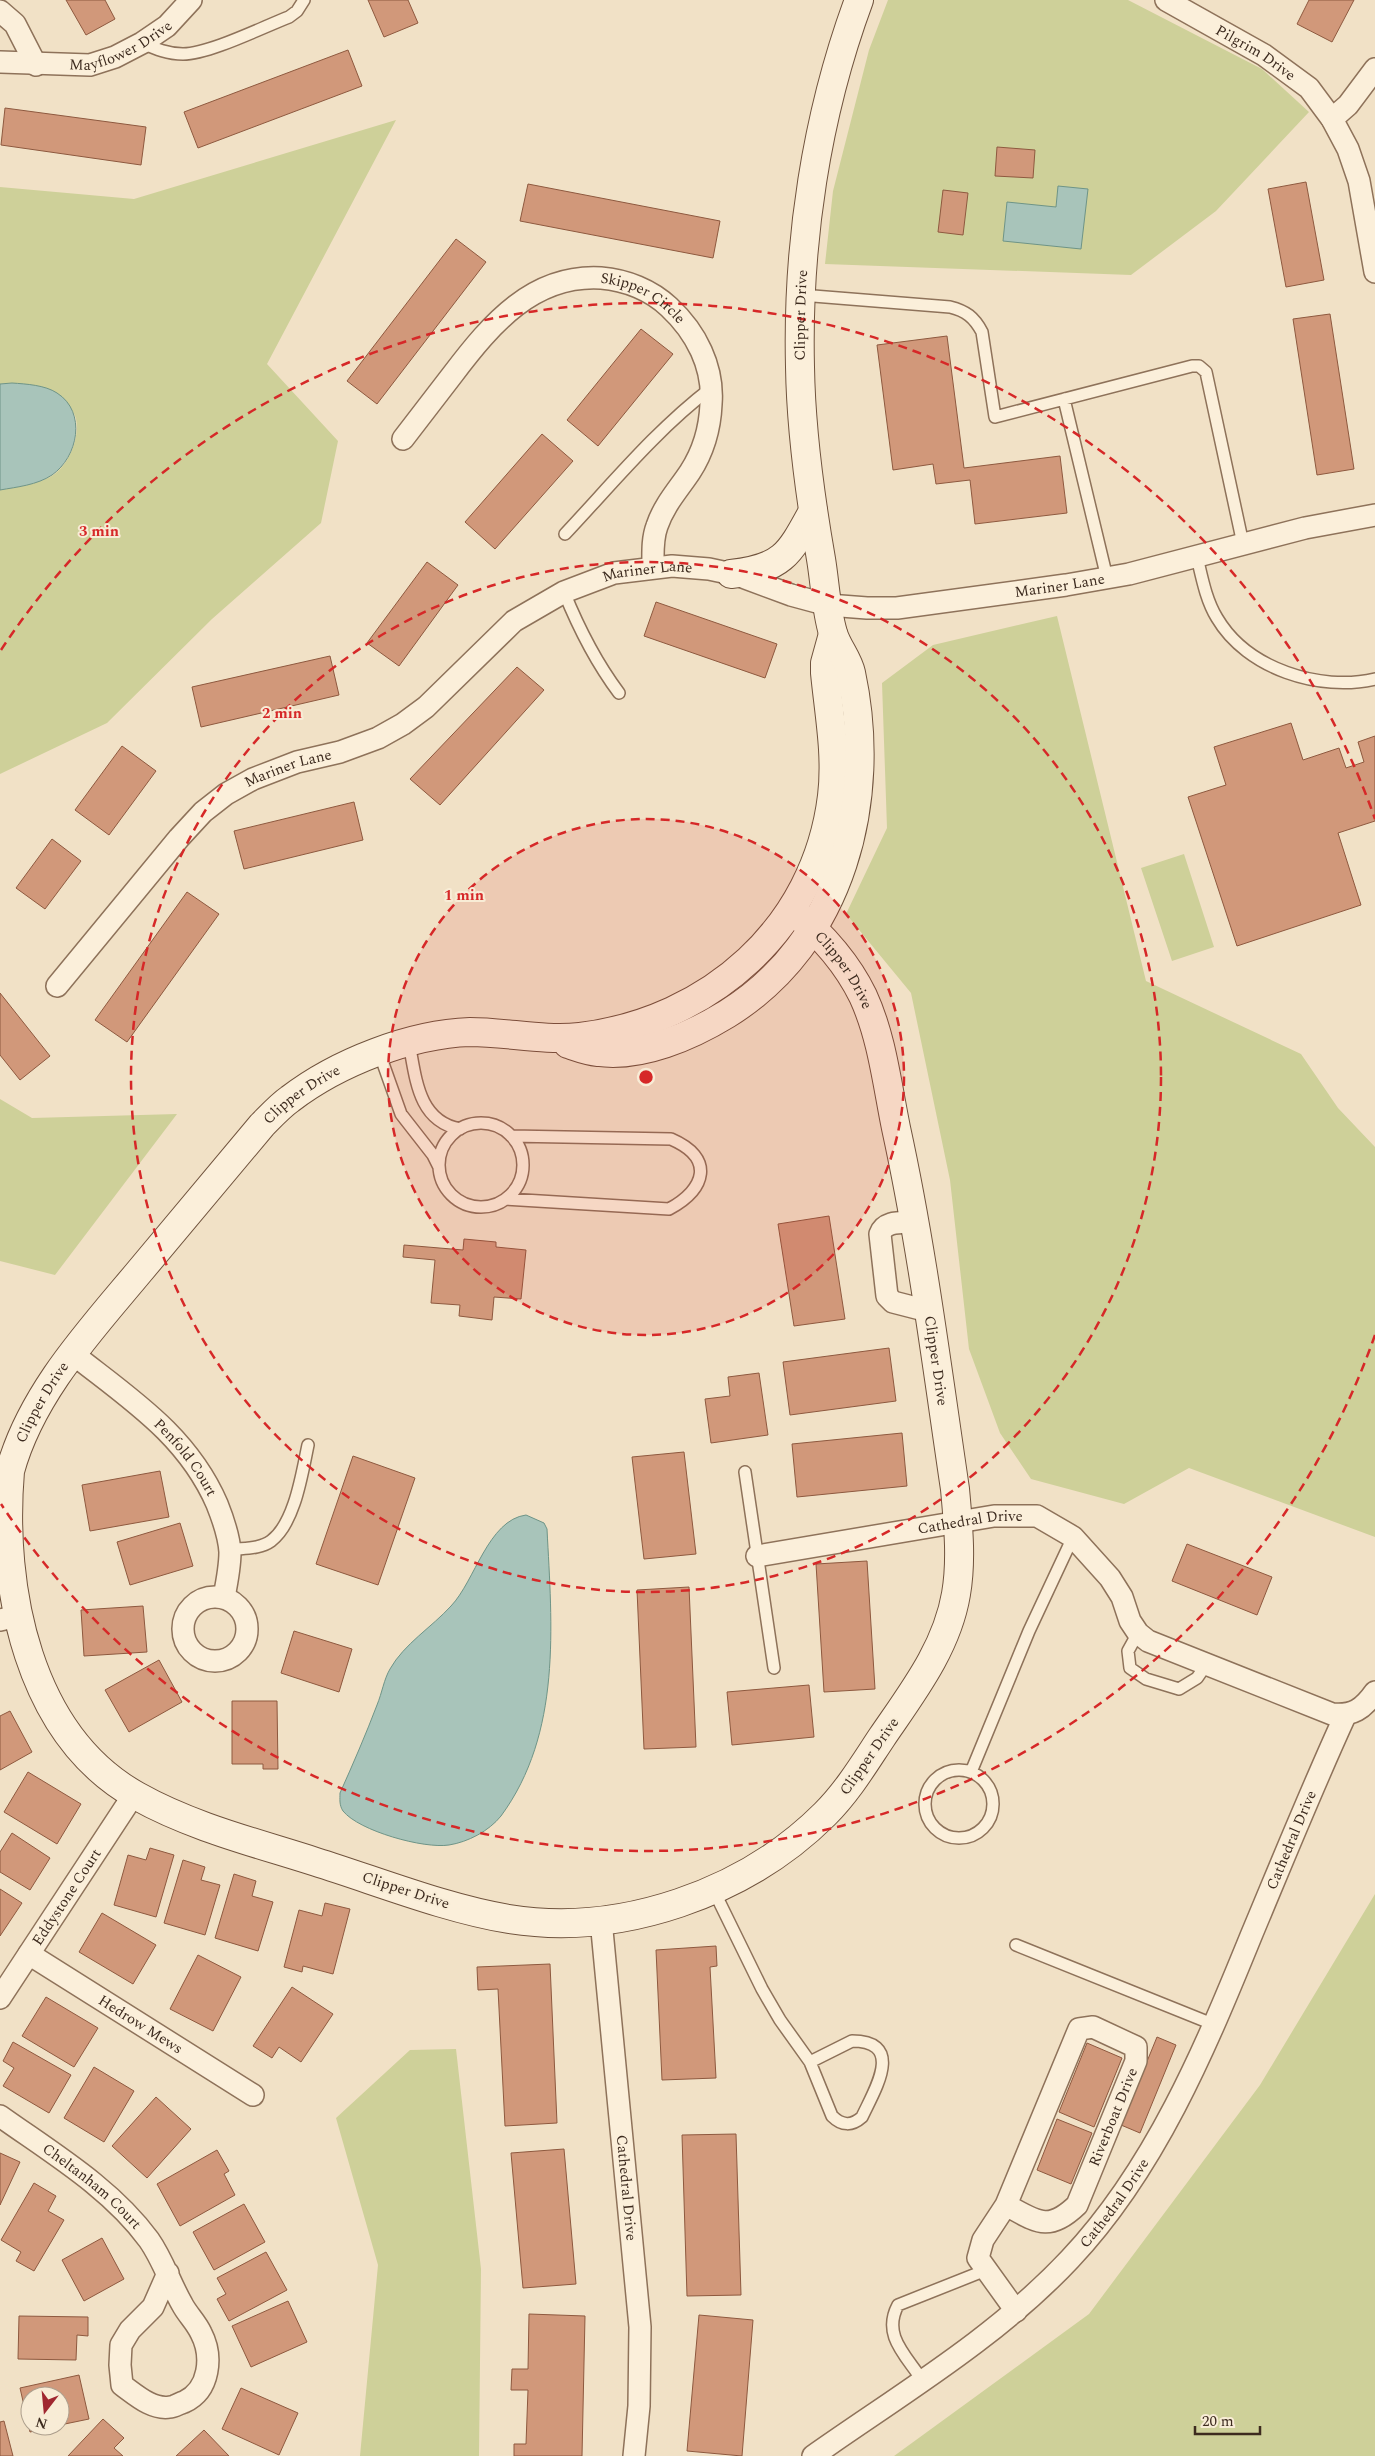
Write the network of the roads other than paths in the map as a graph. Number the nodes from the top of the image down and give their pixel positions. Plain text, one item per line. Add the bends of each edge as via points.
1 (191, 0) edge
2 (304, 0) edge
3 (859, 0) edge
4 (1166, 0) edge
5 (0, 11) edge
6 (142, 43) junction
7 (0, 62) edge
8 (36, 65) junction
9 (1375, 69) edge
10 (1332, 119) junction
11 (1375, 272) edge
12 (801, 296) junction
13 (711, 388) junction
14 (1064, 399) junction
15 (403, 439) dead end
16 (813, 511) junction
17 (1375, 515) edge
18 (565, 534) dead end
19 (1244, 544) junction
20 (1197, 557) junction
21 (653, 567) junction
22 (731, 574) junction
23 (1107, 578) junction
24 (564, 592) junction
25 (828, 605) junction
26 (1375, 679) edge
27 (619, 693) dead end
28 (846, 748) junction
29 (792, 910) junction
30 (813, 927) junction
31 (57, 986) dead end
32 (551, 1039) junction
33 (409, 1043) junction
34 (379, 1052) junction
35 (460, 1129) junction
36 (511, 1136) junction
37 (440, 1167) junction
38 (506, 1199) junction
39 (915, 1222) junction
40 (928, 1311) junction
41 (73, 1354) junction
42 (308, 1445) dead end
43 (744, 1472) dead end
44 (4, 1474) edge
45 (958, 1523) junction
46 (1073, 1537) junction
47 (230, 1550) junction
48 (757, 1556) junction
49 (224, 1597) dead end
50 (5, 1619) edge
51 (1138, 1633) junction
52 (1206, 1665) junction
53 (774, 1668) dead end
54 (1375, 1692) edge
55 (1345, 1716) junction
56 (971, 1772) junction
57 (134, 1794) junction
58 (713, 1889) junction
59 (601, 1920) junction
60 (1016, 1945) dead end
61 (30, 1954) junction
62 (0, 1998) edge
63 (1215, 2025) junction
64 (810, 2062) junction
65 (253, 2095) dead end
66 (0, 2116) edge
67 (1006, 2205) junction
68 (986, 2270) junction
69 (168, 2273) junction
70 (1016, 2311) junction
71 (922, 2380) junction
72 (634, 2456) edge
73 (813, 2456) edge

1 - 6 street, Mayflower Drive via 167,26
2 - 6 lane via 289,17 200,52 163,52
3 - 12 street, Clipper Drive via 839,63 822,135 807,220
4 - 10 street, Pilgrim Drive via 1264,55 1309,88
5 - 8 street via 15,24
6 - 8 street, Mayflower Drive via 116,57 90,65
7 - 8 street, Mayflower Drive
9 - 10 street via 1348,105
10 - 11 street, Pilgrim Drive via 1359,181
12 - 14 lane via 950,307 964,311 982,332 995,417
12 - 16 street, Clipper Drive via 802,422
13 - 15 street, Skipper Circle via 706,361 696,340 679,316 661,300 635,286 611,279 561,282 536,291 496,322
13 - 18 lane via 656,436
13 - 21 street, Skipper Circle via 709,420 702,448 691,471 667,502 656,527
14 - 19 lane via 1199,366 1206,372
14 - 23 lane
16 - 22 street via 797,541 781,560 764,569
16 - 25 street, Clipper Drive
17 - 19 street, Mariner Lane
19 - 20 street, Mariner Lane
20 - 23 street, Mariner Lane
20 - 26 lane via 1210,604 1218,620 1252,654 1302,678 1336,683
21 - 22 street, Mariner Lane
21 - 24 street, Mariner Lane via 614,573
22 - 25 street, Mariner Lane
23 - 25 street, Mariner Lane via 897,608
24 - 27 lane via 581,634
24 - 31 street, Mariner Lane via 514,621 426,707 403,724 378,738 340,752 297,762 253,779 226,794 203,812 179,838
25 - 28 street, Clipper Drive via 834,634 825,673
28 - 29 street, Clipper Drive via 822,843 808,881
28 - 30 street, Clipper Drive via 859,787 848,851
29 - 30 street, Clipper Drive
29 - 32 street, Clipper Drive via 744,966 672,1011 608,1032
30 - 32 street, Clipper Drive via 784,966 749,998 716,1021 682,1037 646,1047 604,1053
30 - 39 street, Clipper Drive via 845,965 863,996 875,1029
32 - 33 street, Clipper Drive via 469,1032
33 - 34 street, Clipper Drive
33 - 35 lane via 418,1086 427,1108 441,1124
34 - 37 lane via 401,1114
34 - 41 street, Clipper Drive via 317,1081 289,1100 262,1125
35 - 36 lane via 481,1123 494,1124
35 - 37 lane via 444,1144 439,1158
36 - 38 lane via 521,1152 524,1165 516,1190
36 - 38 lane via 671,1139 686,1145 699,1159 700,1173 697,1187 684,1201 669,1209
37 - 38 lane via 445,1186 454,1198 467,1205 482,1207
39 - 40 street, Clipper Drive
39 - 40 street via 888,1224 882,1228 887,1296 893,1302
40 - 45 street, Clipper Drive
41 - 44 street, Clipper Drive via 28,1422
41 - 47 street, Penfold Court via 161,1424 186,1450 209,1486 225,1524
42 - 47 lane via 300,1482 281,1532 259,1546
43 - 48 lane
44 - 50 street, Clipper Drive via 0,1546
45 - 46 street, Cathedral Drive via 994,1516 1037,1516
45 - 48 street, Cathedral Drive
45 - 58 street, Clipper Drive via 956,1593 945,1631 929,1667 848,1790 790,1845 754,1870
46 - 51 street, Cathedral Drive via 1110,1578
46 - 56 lane via 1029,1631
47 - 49 street, Penfold Court
48 - 53 lane
50 - 57 street, Clipper Drive via 42,1699 61,1730 107,1776
51 - 52 street via 1148,1641
51 - 52 lane via 1128,1651 1130,1668 1146,1679 1179,1689 1198,1678
52 - 55 street via 1332,1714
54 - 55 street via 1366,1705
55 - 63 street, Cathedral Drive
56 - 56 lane via 949,1772 931,1784 926,1795 927,1816 941,1833 963,1838 974,1835 990,1819 993,1808 988,1787
57 - 59 street, Clipper Drive via 208,1827 471,1911 511,1920 552,1923
57 - 61 street, Eddystone Court
58 - 59 street, Clipper Drive via 651,1910
58 - 64 lane via 762,1989
59 - 72 street, Cathedral Drive via 640,2327 639,2406
60 - 63 lane
61 - 62 street, Eddystone Court
61 - 65 street, Hedrow Mews
63 - 70 street, Cathedral Drive via 1178,2101 1106,2216 1071,2258
64 - 64 lane via 852,2041 874,2045 881,2054 883,2072 857,2122 838,2122 832,2116
66 - 69 street, Cheltanham Court via 78,2170 112,2201 148,2238
67 - 67 street, Riverboat Drive via 1079,2029 1093,2027 1136,2047 1136,2061 1076,2205 1056,2222 1040,2223
67 - 68 street, Riverboat Drive via 983,2240 978,2258
68 - 70 street, Riverboat Drive
68 - 71 lane via 898,2305 891,2318 892,2334
69 - 69 street, Cheltanham Court via 182,2305 201,2333 208,2355 206,2376 192,2398 169,2408 146,2402 122,2385 120,2366 121,2345 130,2330 153,2308
70 - 71 street, Cathedral Drive
71 - 73 street, Cathedral Drive

